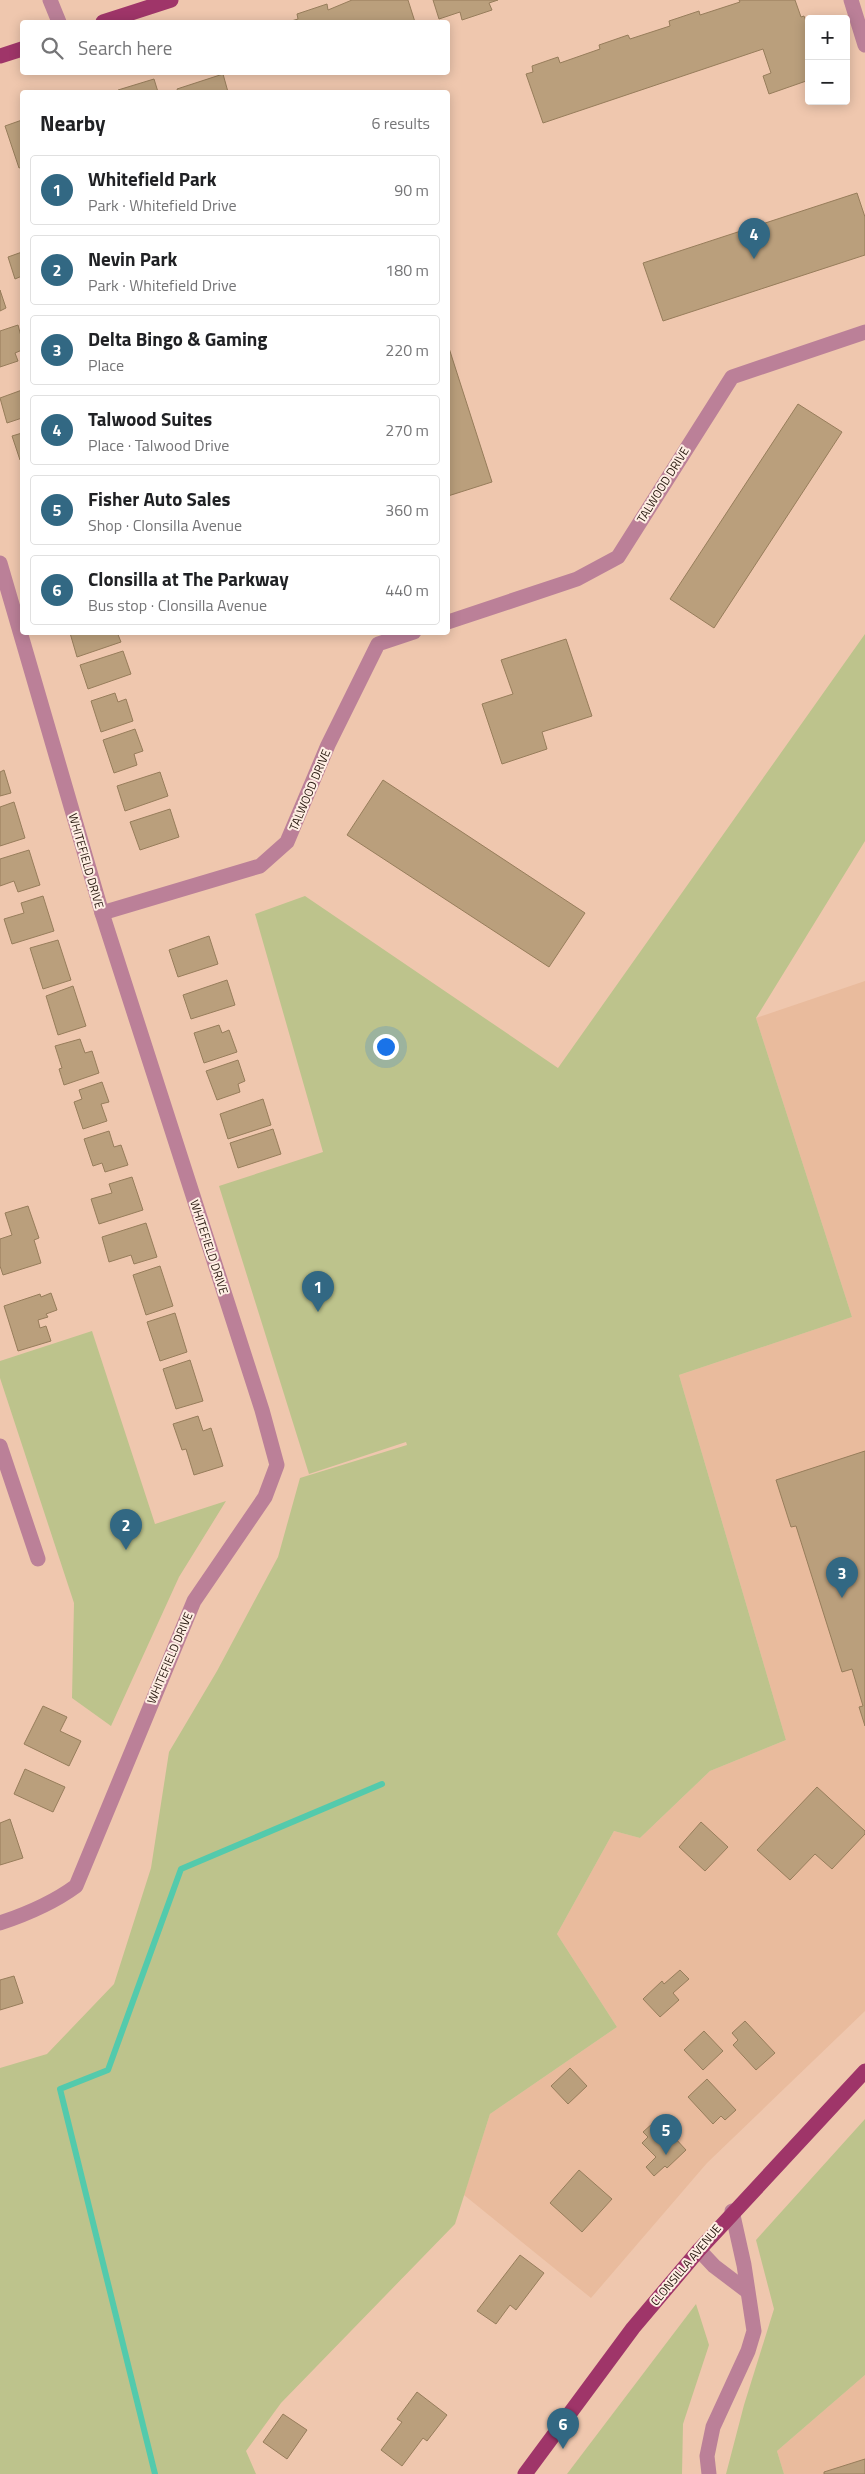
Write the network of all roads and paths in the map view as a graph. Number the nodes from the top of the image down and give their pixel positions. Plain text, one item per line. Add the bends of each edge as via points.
1 (50, 0) edge
2 (171, 0) edge
3 (851, 0) edge
4 (58, 20) edge
5 (109, 20) edge
6 (865, 45) edge
7 (20, 50) edge
8 (0, 56) edge
9 (865, 332) edge
10 (0, 563) edge
11 (450, 621) edge
12 (20, 632) edge
13 (21, 635) edge
14 (395, 635) edge
15 (376, 638) edge
16 (102, 913) junction
17 (0, 1446) edge
18 (38, 1559) dead end
19 (0, 1923) edge
20 (865, 2071) edge
21 (732, 2211) junction
22 (698, 2250) junction
23 (747, 2291) junction
24 (525, 2474) edge
25 (709, 2474) edge

1 - 4 street
2 - 5 main road
3 - 6 street
7 - 8 main road
9 - 11 street, TALWOOD DRIVE via 732,377 618,557 576,579
10 - 12 street, WHITEFIELD DRIVE
13 - 16 street, WHITEFIELD DRIVE
14 - 15 street, TALWOOD DRIVE
15 - 16 street, TALWOOD DRIVE via 288,842 260,866
16 - 19 street, WHITEFIELD DRIVE via 277,1465 265,1497 194,1601 76,1886 24,1916
17 - 18 street
20 - 21 main road, CLONSILLA AVENUE
21 - 22 main road, CLONSILLA AVENUE
21 - 23 street
22 - 23 street
22 - 24 main road, CLONSILLA AVENUE via 633,2328
23 - 25 street via 754,2331 713,2427 707,2456

